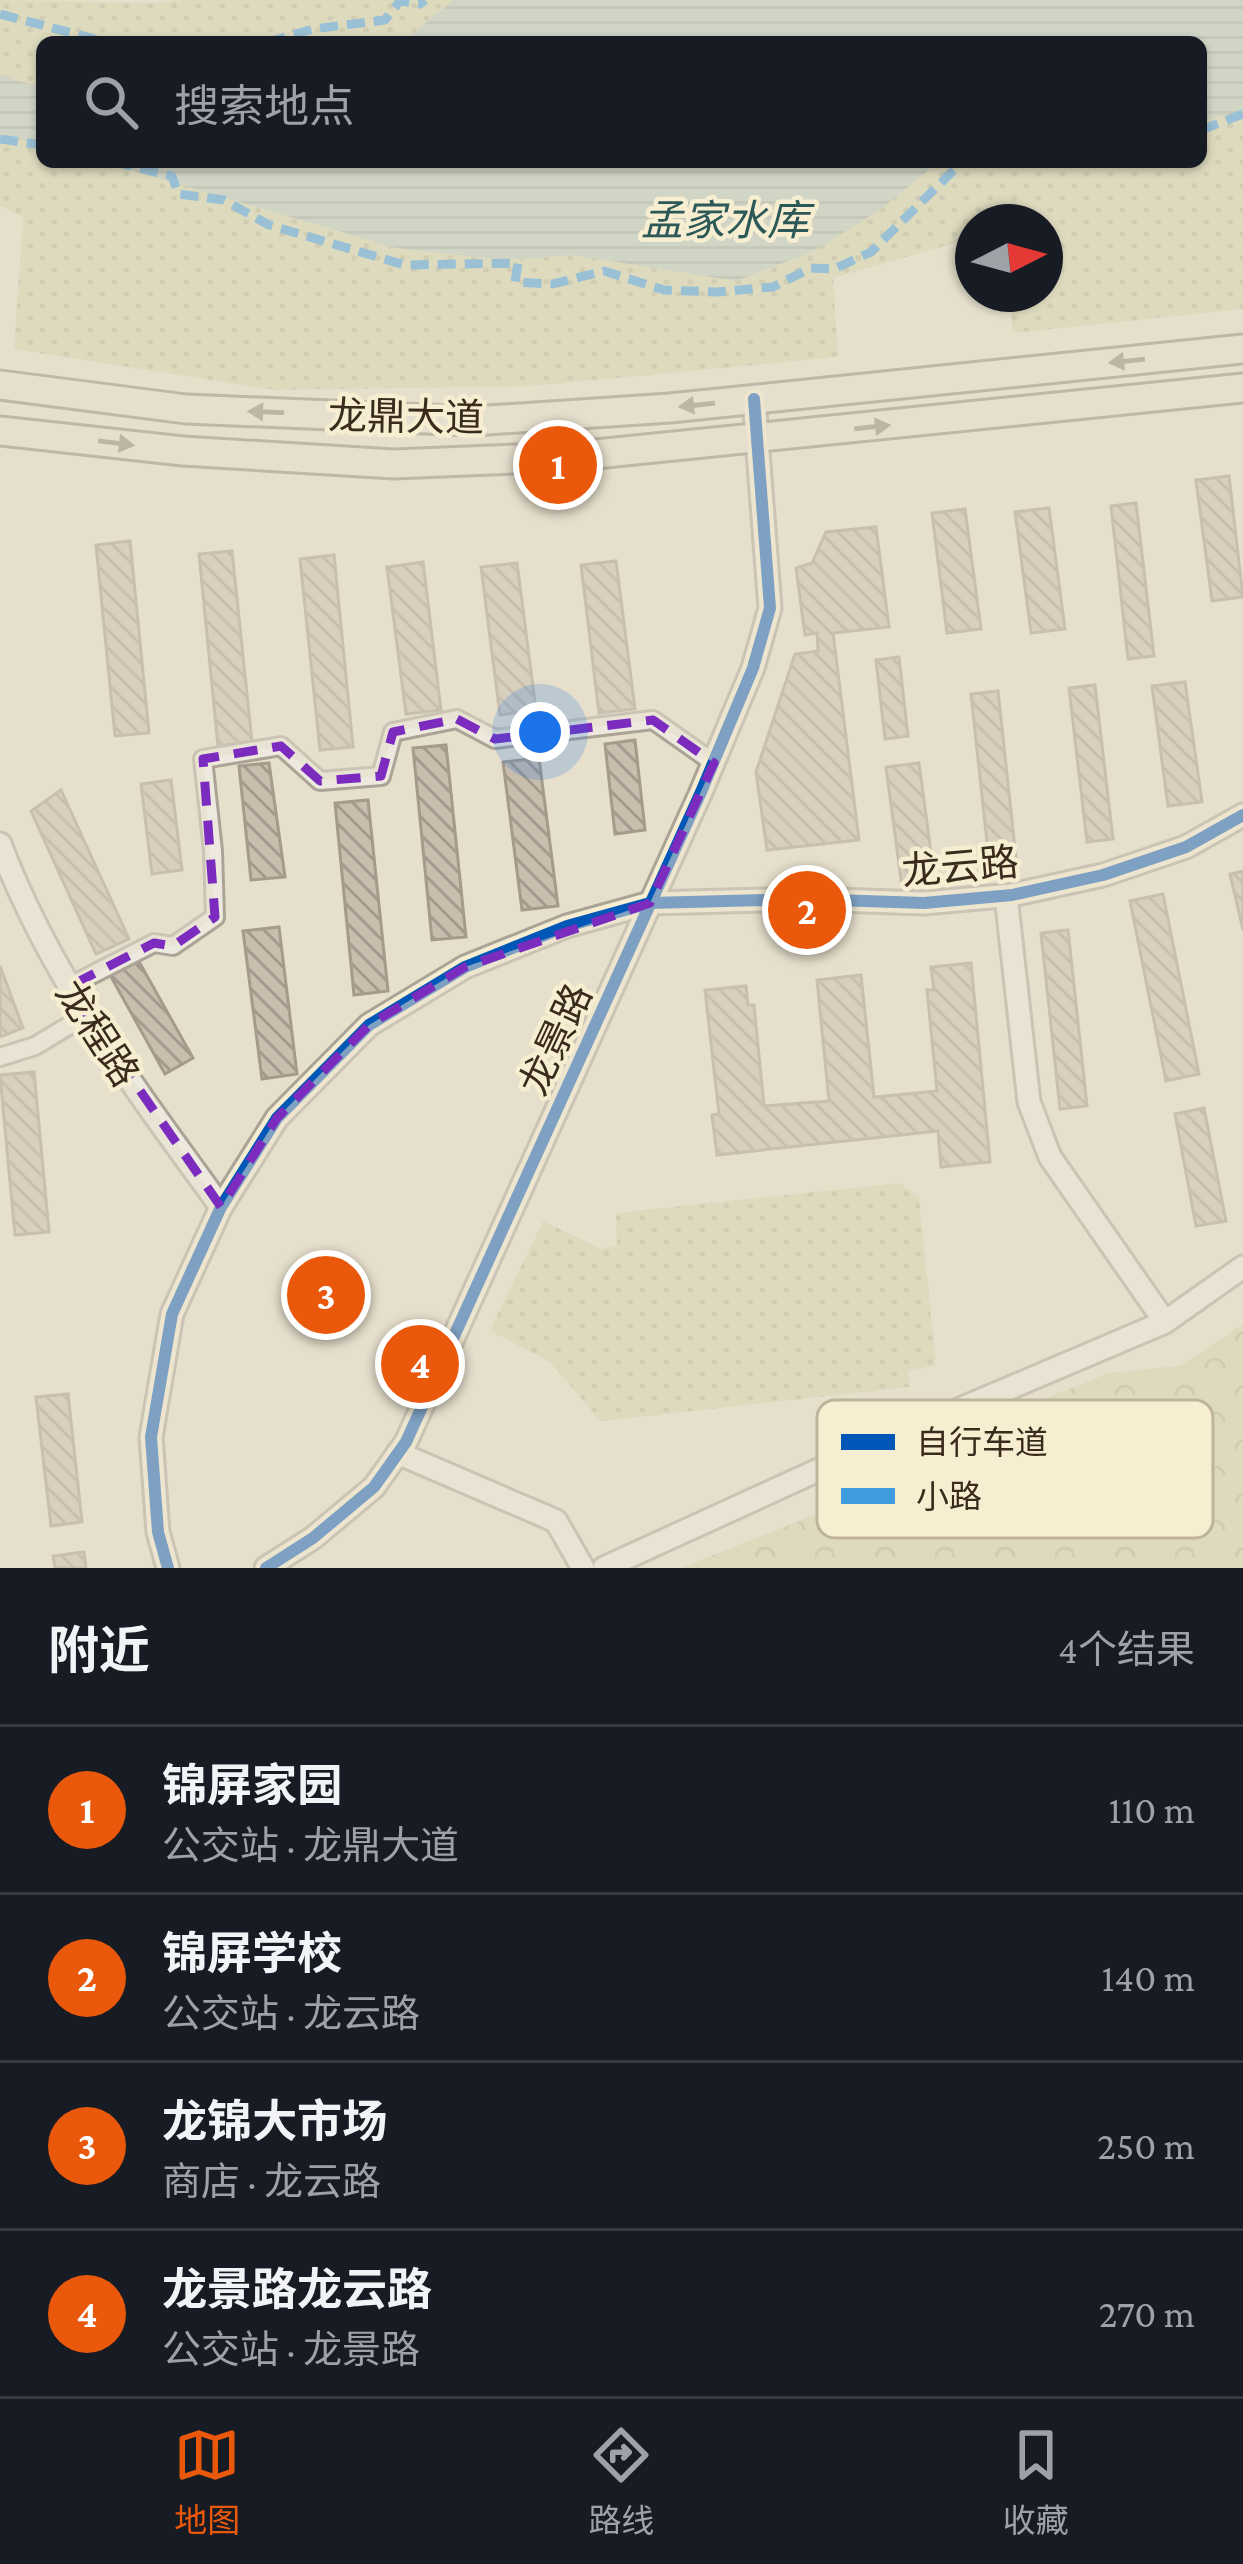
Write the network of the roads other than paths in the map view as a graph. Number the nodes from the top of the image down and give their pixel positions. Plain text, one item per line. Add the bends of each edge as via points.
1 (1243, 349) edge
2 (0, 385) edge
3 (1243, 388) edge
4 (754, 399) junction
5 (0, 430) edge
6 (756, 439) junction
7 (714, 763) junction
8 (1243, 815) edge
9 (0, 844) edge
10 (1006, 896) junction
11 (650, 903) junction
12 (68, 987) junction
13 (86, 1016) junction
14 (0, 1057) edge
15 (221, 1208) junction
16 (1243, 1267) edge
17 (1165, 1322) junction
18 (982, 1400) edge
19 (398, 1453) junction
20 (817, 1470) edge
21 (168, 1568) edge
22 (266, 1568) edge
23 (583, 1568) edge
24 (604, 1568) edge

1 -> 4 main road, 龙鼎大道
4 -> 2 main road, 龙鼎大道 via 473,421 185,409
6 -> 3 main road, 龙鼎大道
4 - 6 street, 龙景路
5 -> 6 main road, 龙鼎大道 via 394,464
6 - 7 street, 龙景路 via 770,608
7 - 11 street, 龙景路
7 - 12 street via 653,720 495,739 457,719 393,732 381,776 320,781 280,746 203,759 215,917 173,946 154,943
8 - 10 street, 龙云路 via 1186,847
9 - 12 street, 龙程路
10 - 11 street, 龙云路
10 - 17 street via 1029,1102 1050,1157
11 - 15 street, 龙云路 via 465,967 369,1025 277,1118
11 - 19 street, 龙景路
12 - 13 street, 龙程路
13 - 14 street
13 - 15 street, 龙程路
15 - 21 street, 龙云路 via 172,1314 151,1437
16 - 17 street
17 - 18 street
19 - 22 street, 龙景路 via 374,1487
19 - 23 street via 556,1521
20 - 24 street

